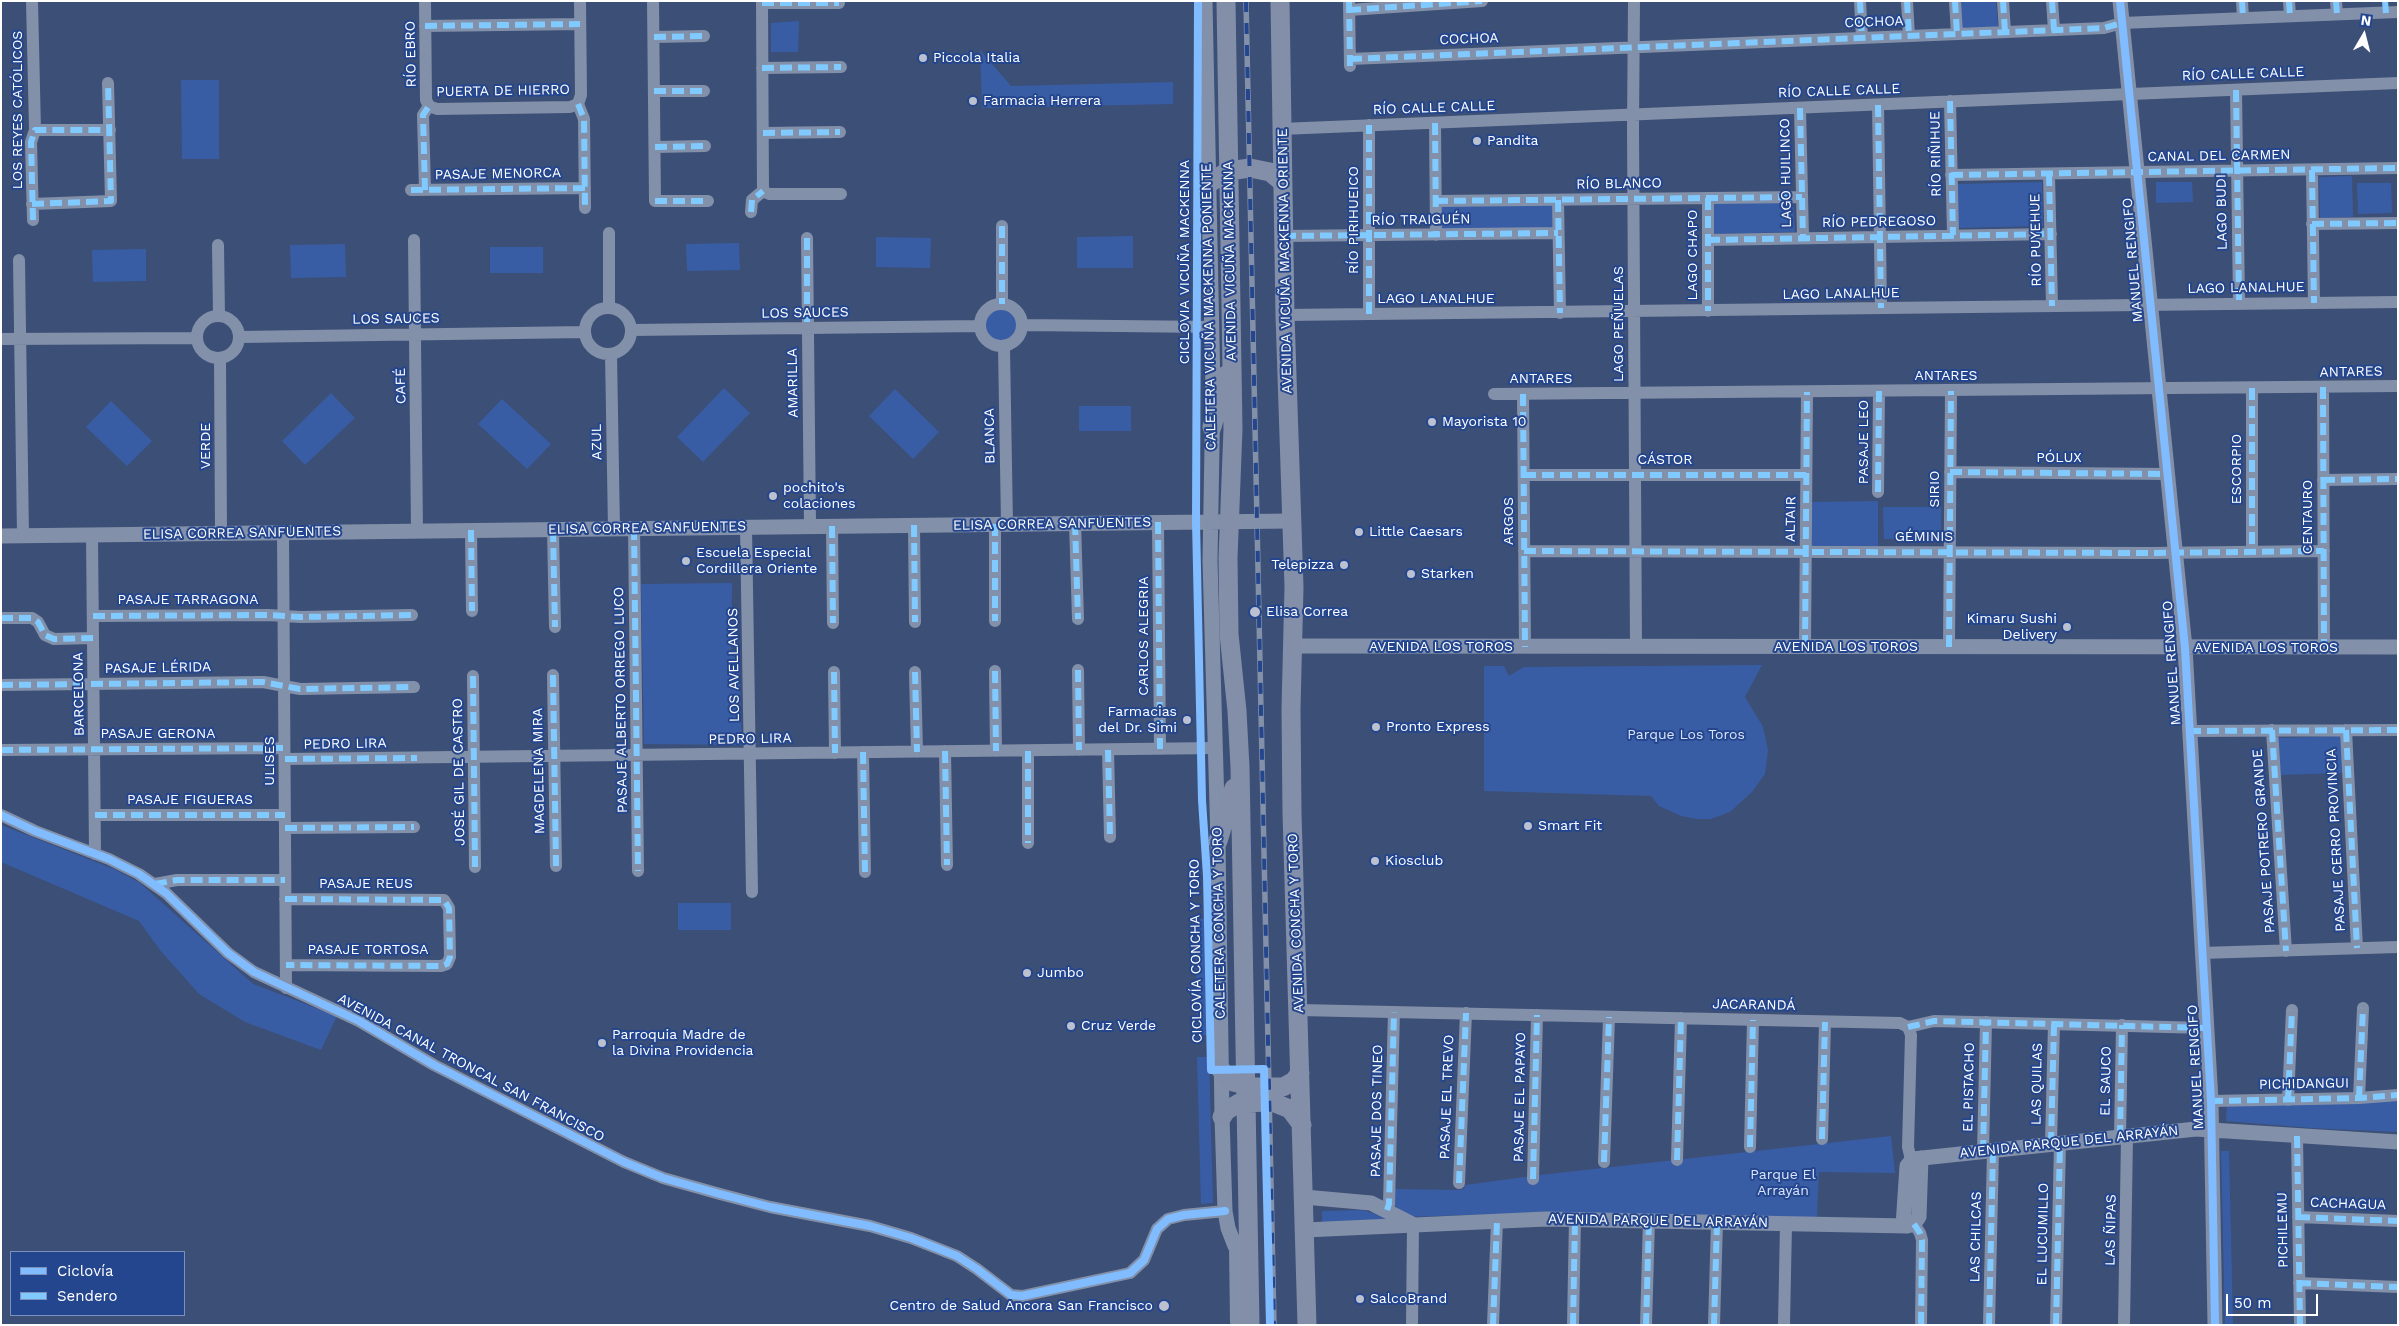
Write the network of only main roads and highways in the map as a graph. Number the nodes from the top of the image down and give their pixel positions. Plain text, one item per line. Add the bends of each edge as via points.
1 (1226, 1) edge
2 (1280, 1) edge
3 (1228, 171) junction
4 (1282, 182) junction
5 (1208, 184) road end
6 (1232, 355) junction
7 (1212, 427) road end
8 (1292, 521) joint
9 (1240, 767) junction
10 (1218, 841) road end
11 (1221, 1070) road end
12 (1300, 1073) junction
13 (1245, 1094) junction
14 (1222, 1117) road end
15 (1302, 1125) junction
16 (1235, 1246) road end
17 (1245, 1282) junction
18 (1241, 1324) edge
19 (1307, 1325) edge

1 - 3 main road, AVENIDA VICUÑA MACKENNA
2 - 4 main road, AVENIDA VICUÑA MACKENNA ORIENTE
3 - 4 main road via 1261,168
3 - 5 main road
3 - 6 main road, AVENIDA VICUÑA MACKENNA
4 - 8 main road, AVENIDA VICUÑA MACKENNA ORIENTE
6 - 7 main road
6 - 9 main road, AVENIDA VICUÑA MACKENNA via 1229,634
8 - 12 main road, AVENIDA CONCHA Y TORO via 1292,775
9 - 10 main road
9 - 13 main road
11 - 13 main road
12 - 13 main road via 1283,1087
12 - 15 main road, AVENIDA CONCHA Y TORO
13 - 14 main road
13 - 15 main road via 1284,1106
13 - 17 main road
15 - 19 main road, AVENIDA CONCHA Y TORO
16 - 17 main road
17 - 18 main road

